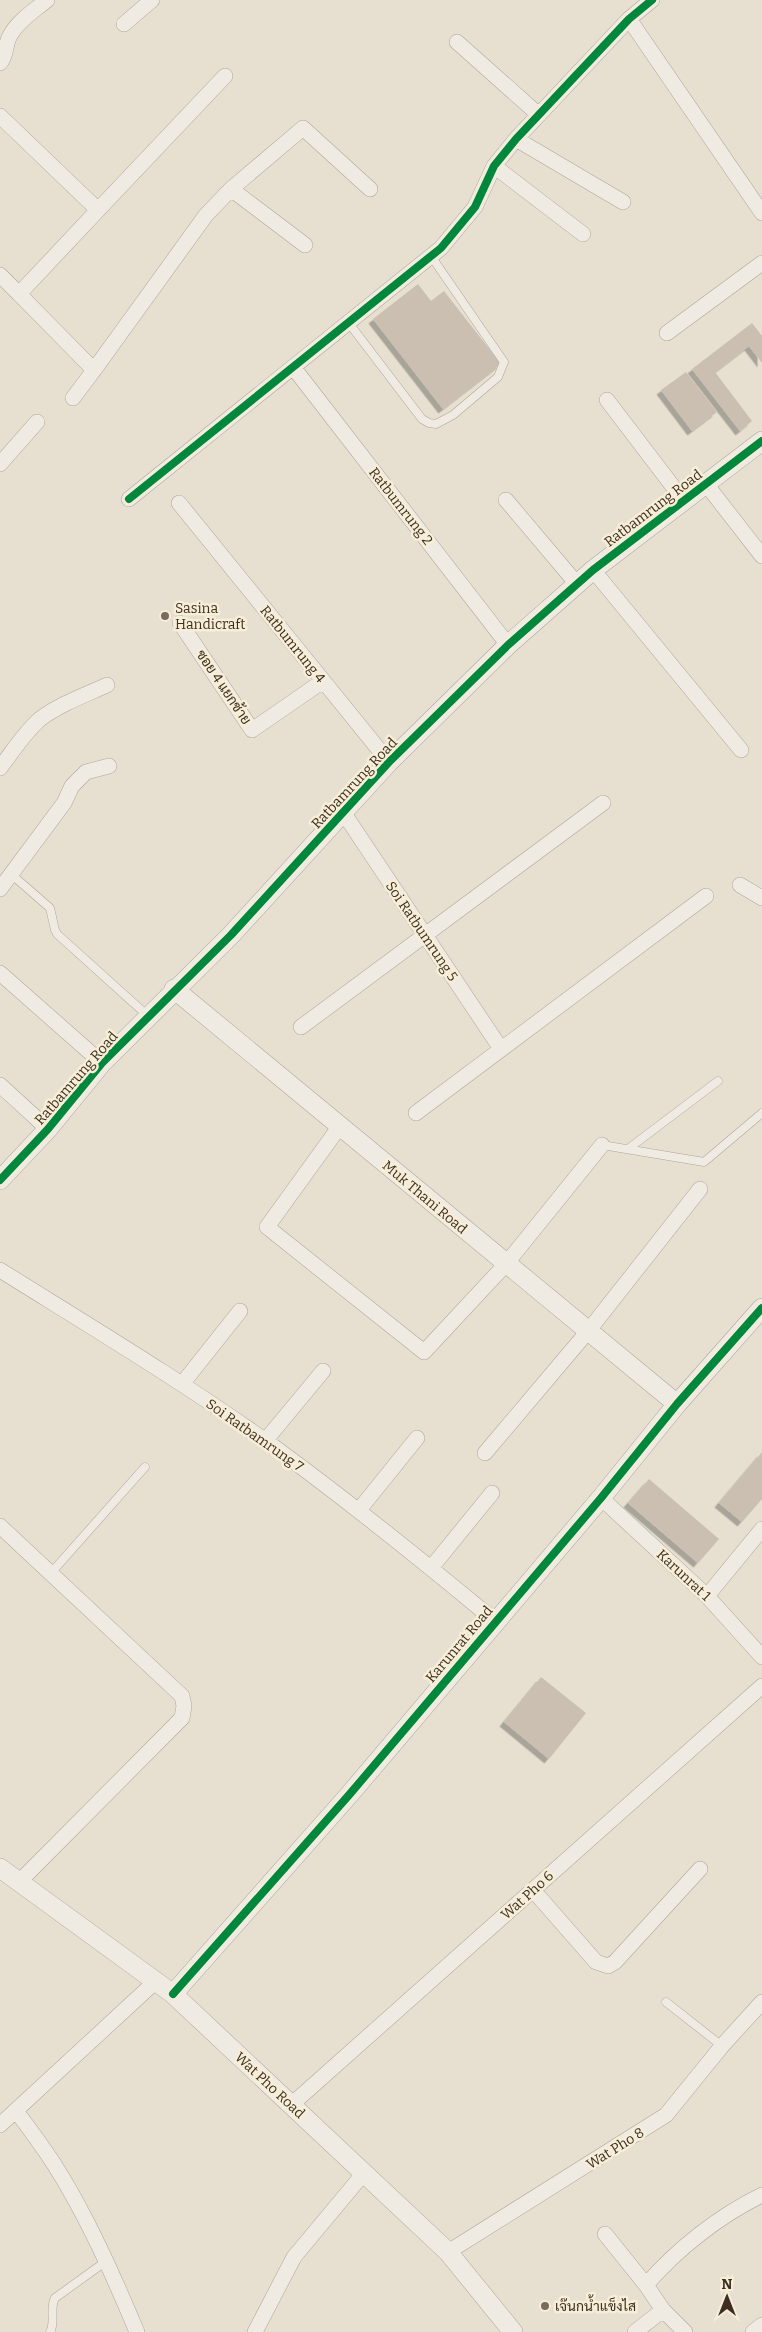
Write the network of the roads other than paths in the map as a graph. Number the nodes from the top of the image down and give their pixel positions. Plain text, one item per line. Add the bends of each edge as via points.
1 (47, 0) edge
2 (152, 0) edge
3 (652, 0) edge
4 (630, 18) junction
5 (124, 24) dead end
6 (457, 42) dead end
7 (0, 63) edge
8 (224, 76) dead end
9 (538, 115) junction
10 (0, 116) edge
11 (516, 139) junction
12 (494, 166) junction
13 (231, 189) junction
14 (370, 189) dead end
15 (624, 202) dead end
16 (98, 210) junction
17 (762, 213) edge
18 (583, 234) dead end
19 (306, 245) dead end
20 (431, 256) junction
21 (762, 263) edge
22 (0, 275) edge
23 (19, 294) junction
24 (348, 322) junction
25 (667, 333) dead end
26 (293, 367) junction
27 (94, 370) junction
28 (73, 398) dead end
29 (608, 400) dead end
30 (37, 422) dead end
31 (762, 441) edge
32 (0, 464) edge
33 (706, 484) junction
34 (129, 499) dead end
35 (506, 500) dead end
36 (684, 500) junction
37 (179, 502) dead end
38 (762, 556) edge
39 (593, 570) junction
40 (576, 584) junction
41 (180, 623) dead end
42 (508, 645) junction
43 (323, 681) junction
44 (107, 685) dead end
45 (741, 750) dead end
46 (389, 762) junction
47 (109, 766) dead end
48 (0, 768) edge
49 (603, 803) dead end
50 (343, 812) junction
51 (12, 874) junction
52 (740, 885) dead end
53 (0, 889) edge
54 (706, 896) dead end
55 (762, 898) edge
56 (424, 935) junction
57 (0, 973) edge
58 (174, 989) junction
59 (148, 1016) junction
60 (302, 1027) dead end
61 (501, 1049) junction
62 (102, 1063) junction
63 (718, 1081) dead end
64 (0, 1085) edge
65 (416, 1113) dead end
66 (762, 1113) edge
67 (340, 1126) junction
68 (48, 1129) junction
69 (602, 1144) joint
70 (628, 1149) junction
71 (0, 1180) edge
72 (700, 1189) dead end
73 (506, 1264) junction
74 (0, 1270) edge
75 (762, 1308) edge
76 (240, 1311) dead end
77 (589, 1330) junction
78 (323, 1371) dead end
79 (182, 1384) junction
80 (677, 1404) junction
81 (417, 1438) dead end
82 (265, 1441) junction
83 (485, 1453) dead end
84 (145, 1467) dead end
85 (492, 1493) dead end
86 (601, 1498) junction
87 (359, 1510) junction
88 (0, 1526) edge
89 (762, 1529) edge
90 (431, 1568) junction
91 (51, 1573) junction
92 (707, 1596) junction
93 (495, 1621) junction
94 (762, 1657) edge
95 (762, 1686) edge
96 (0, 1868) edge
97 (700, 1869) dead end
98 (20, 1881) junction
99 (533, 1890) junction
100 (156, 1981) junction
101 (173, 1994) junction
102 (666, 2002) dead end
103 (759, 2011) edge
104 (722, 2046) junction
105 (291, 2104) junction
106 (16, 2110) junction
107 (0, 2125) edge
108 (364, 2173) junction
109 (762, 2195) edge
110 (605, 2234) dead end
111 (448, 2252) junction
112 (105, 2262) junction
113 (646, 2285) junction
114 (664, 2310) junction
115 (762, 2325) edge
116 (50, 2332) edge
117 (137, 2332) edge
118 (255, 2332) edge
119 (513, 2332) edge
120 (635, 2332) edge
121 (685, 2332) edge
122 (753, 2332) edge

1 - 7 street via 12,32 6,57
2 - 5 street
3 - 4 street
4 - 9 street
4 - 17 street
6 - 9 street
8 - 16 street
9 - 11 street
10 - 16 street
11 - 12 street
11 - 15 street
12 - 18 street
12 - 20 street via 475,207
13 - 14 street via 303,128
13 - 19 street
13 - 27 street via 206,215
16 - 23 street
20 - 24 street
20 - 24 lane via 504,362 498,377 453,415 436,424 422,418
21 - 25 street
22 - 23 street
23 - 27 street
24 - 26 street
26 - 34 street
26 - 42 street, Ratbumrung 2
27 - 28 street
29 - 36 street
30 - 32 street
31 - 33 street, Ratbamrung Road
33 - 36 street, Ratbamrung Road
33 - 38 street
35 - 40 street
36 - 39 street, Ratbamrung Road
37 - 43 street, Ratbumrung 4
39 - 40 street, Ratbamrung Road
39 - 45 street
40 - 42 street, Ratbamrung Road
41 - 43 street, ซอย 4 แยกซ้าย via 252,730
42 - 46 street, Ratbamrung Road
43 - 46 street, Ratbumrung 4
44 - 48 street via 41,719
46 - 50 street, Ratbamrung Road
47 - 51 street via 86,772 72,786 64,803
49 - 56 street
50 - 56 street, Soi Ratbumrung 5
50 - 58 street, Ratbamrung Road via 230,935
51 - 53 street
51 - 59 lane via 50,908 58,934
52 - 55 street
54 - 61 street
56 - 60 street
56 - 61 street, Soi Ratbumrung 5
57 - 62 street
58 - 59 street, Ratbamrung Road
58 - 67 street, Muk Thani Road
59 - 62 street, Ratbamrung Road
61 - 65 street
62 - 68 street, Ratbamrung Road
63 - 70 lane
64 - 68 street
66 - 70 lane via 704,1162
67 - 73 street, Muk Thani Road
67 - 73 street via 267,1226 424,1352
68 - 71 street, Ratbamrung Road
69 - 70 lane
69 - 73 street
72 - 77 street
73 - 77 street, Muk Thani Road
74 - 79 street, Soi Ratbamrung 7
75 - 80 street, Karunrat Road
76 - 79 street
77 - 80 street, Muk Thani Road
77 - 83 street
78 - 82 street
79 - 82 street, Soi Ratbamrung 7
80 - 86 street, Karunrat Road
81 - 87 street
82 - 87 street, Soi Ratbamrung 7
84 - 91 lane
85 - 90 street
86 - 92 street, Karunrat 1
86 - 93 street, Karunrat Road
87 - 90 street, Soi Ratbamrung 7
88 - 91 street
89 - 92 street
90 - 93 street, Soi Ratbamrung 7
91 - 98 street via 182,1696 184,1706 182,1718 169,1732
92 - 94 street, Karunrat 1
93 - 101 street, Karunrat Road via 349,1795
95 - 99 street, Wat Pho 6
96 - 98 street, Wat Pho Road
97 - 99 street via 608,1966 596,1962
98 - 100 street, Wat Pho Road
99 - 105 street, Wat Pho 6
100 - 101 street, Wat Pho Road
100 - 106 street
101 - 105 street, Wat Pho Road
102 - 104 lane
103 - 104 street, Wat Pho 8
104 - 111 street, Wat Pho 8 via 666,2116
105 - 108 street, Wat Pho Road
106 - 107 street
106 - 112 street via 54,2165
108 - 111 street, Wat Pho Road
108 - 118 street via 294,2257
109 - 113 street via 732,2210 661,2267
110 - 113 street
111 - 119 street, Wat Pho Road
112 - 116 lane via 55,2298
112 - 117 street
113 - 114 street
114 - 120 street
114 - 121 street
115 - 122 street

